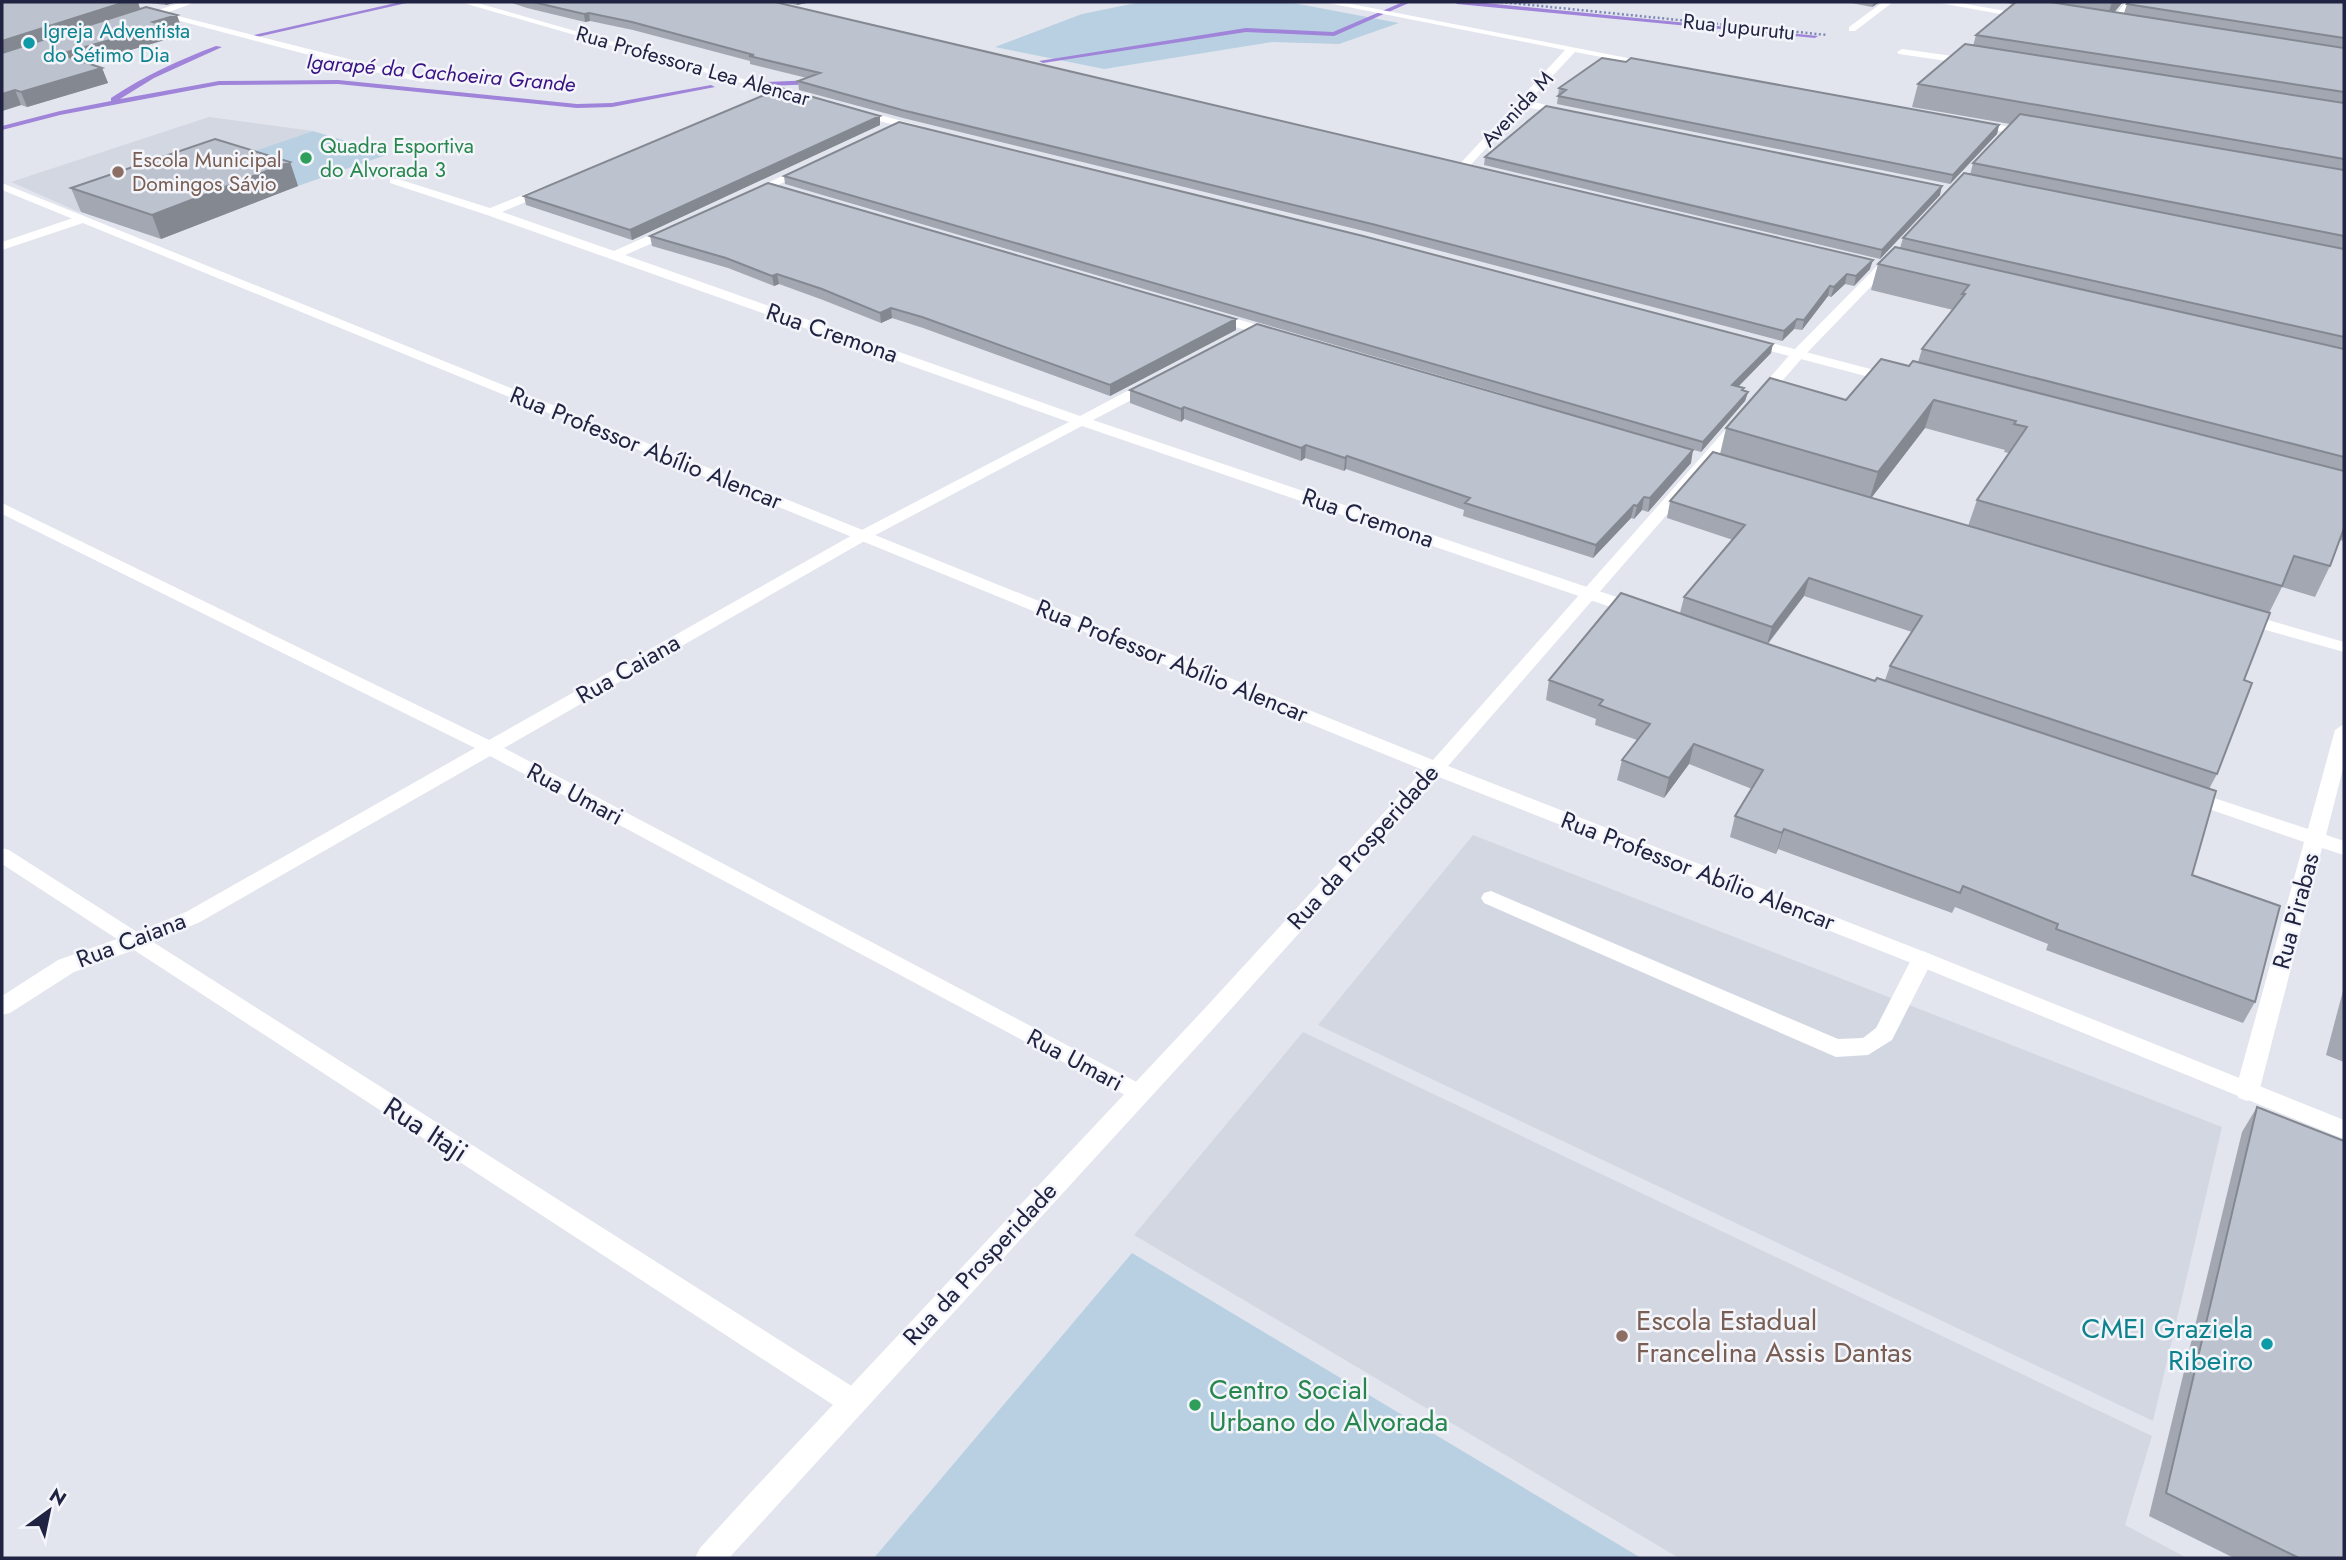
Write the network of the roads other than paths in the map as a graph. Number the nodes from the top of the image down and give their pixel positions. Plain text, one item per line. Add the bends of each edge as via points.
1 (191, 2) edge
2 (466, 2) edge
3 (1328, 2) edge
4 (1888, 2) edge
5 (1939, 2) edge
6 (2131, 2) edge
7 (155, 11) junction
8 (142, 17) edge
9 (2044, 18) edge
10 (2096, 26) edge
11 (2109, 28) junction
12 (1852, 29) road end
13 (2123, 30) edge
14 (1571, 50) junction
15 (1902, 51) dead end
16 (1991, 64) edge
17 (1667, 67) edge
18 (423, 79) dead end
19 (779, 91) junction
20 (754, 101) edge
21 (818, 102) edge
22 (1522, 103) junction
23 (845, 109) edge
24 (1576, 114) edge
25 (1955, 120) edge
26 (898, 123) junction
27 (886, 129) edge
28 (938, 133) edge
29 (2050, 137) edge
30 (815, 163) edge
31 (1448, 165) edge
32 (1462, 168) junction
33 (1476, 171) edge
34 (566, 180) edge
35 (394, 181) dead end
36 (2, 186) edge
37 (733, 202) edge
38 (491, 212) junction
39 (82, 219) junction
40 (685, 224) edge
41 (2, 246) edge
42 (614, 256) junction
43 (1912, 272) edge
44 (1203, 313) edge
45 (1256, 328) junction
46 (1282, 336) edge
47 (1731, 336) edge
48 (1232, 341) edge
49 (1798, 354) junction
50 (1163, 378) edge
51 (1905, 382) edge
52 (1081, 421) junction
53 (2, 508) edge
54 (862, 536) junction
55 (1588, 593) junction
56 (2225, 612) edge
57 (1654, 615) edge
58 (2344, 647) edge
59 (2344, 730) edge
60 (489, 748) junction
61 (1435, 768) junction
62 (2170, 789) edge
63 (2315, 838) junction
64 (2344, 848) edge
65 (2, 855) edge
66 (1491, 898) dead end
67 (133, 942) junction
68 (1922, 959) junction
69 (2, 1007) edge
70 (2247, 1092) junction
71 (1140, 1094) junction
72 (2344, 1130) edge
73 (851, 1401) junction
74 (710, 1558) edge

1 - 7 street
2 - 19 street, Rua Professora Lea Alencar
3 - 14 street
4 - 12 street
5 - 9 street
6 - 11 street
7 - 8 street
7 - 18 street
10 - 11 street
11 - 13 street
14 - 17 street
14 - 22 street, Avenida M
15 - 16 street
19 - 20 street
19 - 21 street, Rua Professora Lea Alencar
22 - 24 street
22 - 32 street, Avenida M
23 - 26 street, Rua Professora Lea Alencar
25 - 29 street via 2006,134
26 - 27 street
26 - 28 street, Rua Professora Lea Alencar
30 - 37 street via 774,188
31 - 32 street
32 - 33 street
34 - 38 street
35 - 38 street, Rua Cremona
36 - 39 street, Rua Professor Abílio Alencar
38 - 42 street, Rua Cremona
39 - 41 street
39 - 54 street, Rua Professor Abílio Alencar
40 - 42 street
42 - 52 street, Rua Cremona
43 - 49 street, Rua da Prosperidade via 1883,261
44 - 45 street
45 - 46 street
45 - 48 street
47 - 49 street
49 - 51 street
49 - 55 street, Rua da Prosperidade
50 - 52 street, Rua Caiana
52 - 54 street, Rua Caiana
52 - 55 street, Rua Cremona
53 - 60 street, Rua Umari
54 - 60 street, Rua Caiana
54 - 61 street, Rua Professor Abílio Alencar
55 - 57 street, Rua Cremona
55 - 61 street, Rua da Prosperidade
56 - 58 street
59 - 63 street, Rua Pirabas
60 - 67 street, Rua Caiana via 194,917
60 - 71 street, Rua Umari
61 - 68 street, Rua Professor Abílio Alencar
61 - 71 street, Rua da Prosperidade
62 - 63 street
63 - 64 street
63 - 70 street, Rua Pirabas
65 - 67 street, Rua Itaji
66 - 68 street via 1836,1048 1868,1046 1884,1034
67 - 69 street, Rua Caiana via 65,966
67 - 73 street, Rua Itaji
68 - 70 street, Rua Professor Abílio Alencar
70 - 72 street, Rua Professor Abílio Alencar
71 - 73 street, Rua da Prosperidade
73 - 74 street, Rua da Prosperidade

